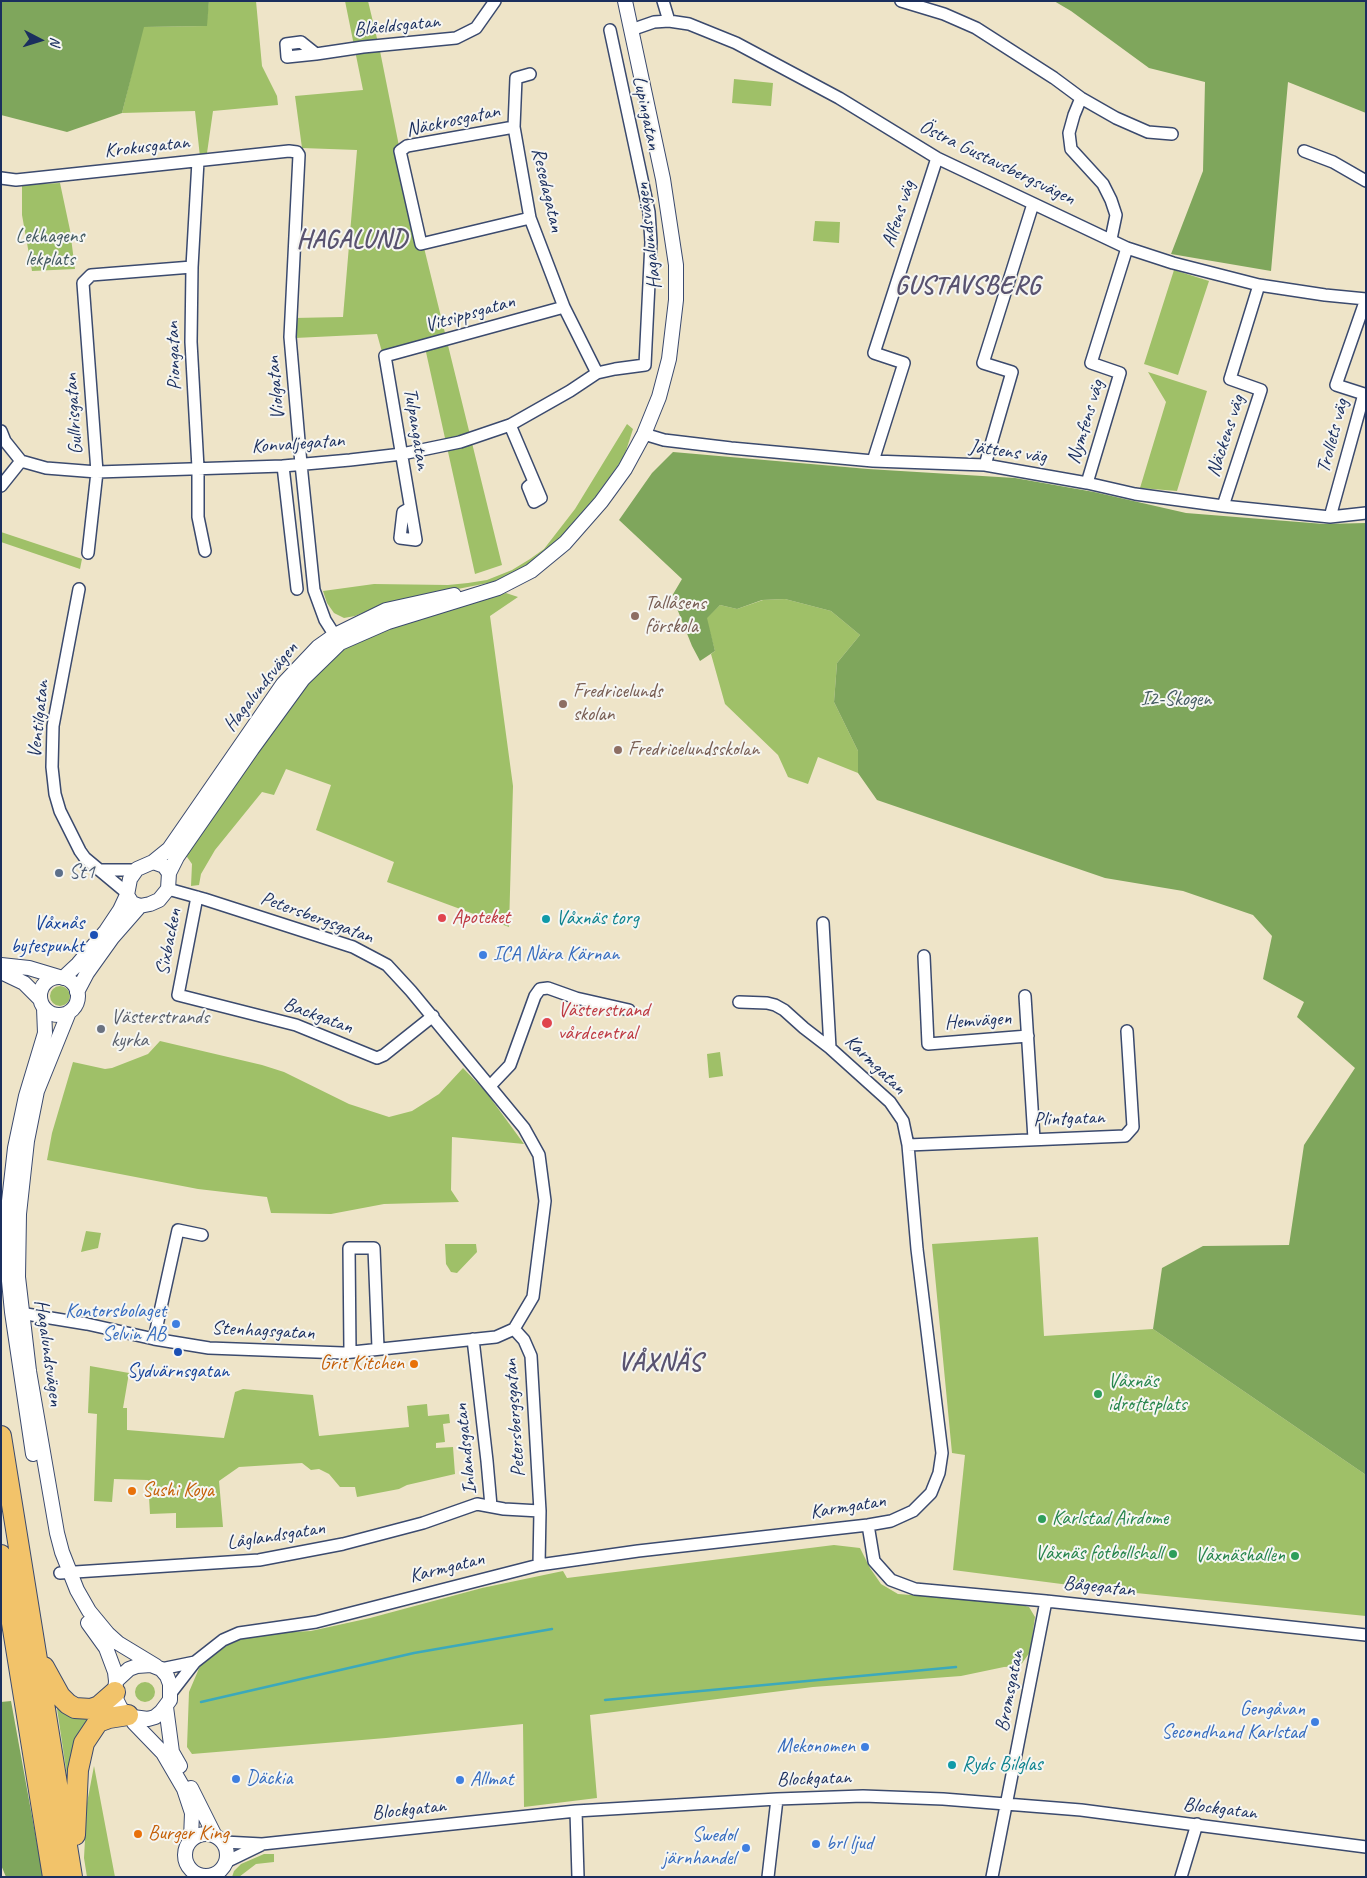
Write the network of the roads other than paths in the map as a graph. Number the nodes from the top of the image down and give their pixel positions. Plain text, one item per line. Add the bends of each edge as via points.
1 (495, 1) edge
2 (625, 1) edge
3 (663, 1) edge
4 (901, 1) edge
5 (668, 21) junction
6 (610, 30) dead end
7 (631, 30) junction
8 (316, 54) dead end
9 (530, 74) dead end
10 (1081, 98) junction
11 (514, 128) junction
12 (1172, 134) dead end
13 (1304, 151) dead end
14 (297, 152) joint
15 (937, 158) junction
16 (198, 161) junction
17 (1, 178) edge
18 (1366, 180) edge
19 (1033, 204) junction
20 (530, 218) junction
21 (1111, 239) junction
22 (1128, 248) junction
23 (192, 267) junction
24 (1259, 285) junction
25 (1366, 299) edge
26 (564, 307) junction
27 (385, 356) joint
28 (597, 373) junction
29 (510, 425) junction
30 (1, 431) edge
31 (644, 434) junction
32 (402, 454) junction
33 (21, 461) junction
34 (874, 461) junction
35 (301, 464) junction
36 (985, 465) junction
37 (283, 466) junction
38 (198, 468) junction
39 (97, 472) junction
40 (534, 482) dead end
41 (1087, 483) junction
42 (1, 486) edge
43 (1223, 506) junction
44 (410, 508) dead end
45 (1366, 513) edge
46 (1330, 517) junction
47 (205, 551) dead end
48 (88, 553) dead end
49 (79, 589) dead end
50 (297, 590) dead end
51 (337, 639) junction
52 (153, 862) junction
53 (100, 870) junction
54 (136, 870) junction
55 (169, 873) junction
56 (168, 889) junction
57 (127, 894) junction
58 (197, 897) junction
59 (140, 906) junction
60 (823, 924) dead end
61 (924, 956) dead end
62 (1, 965) edge
63 (1, 972) edge
64 (61, 978) junction
65 (77, 992) junction
66 (178, 995) joint
67 (1025, 996) dead end
68 (738, 1002) dead end
69 (42, 1004) junction
70 (629, 1010) dead end
71 (69, 1012) junction
72 (433, 1016) junction
73 (1127, 1032) dead end
74 (1028, 1036) junction
75 (830, 1048) junction
76 (490, 1086) junction
77 (1034, 1139) junction
78 (908, 1145) junction
79 (202, 1235) dead end
80 (17, 1312) junction
81 (514, 1329) junction
82 (154, 1339) junction
83 (473, 1339) junction
84 (378, 1348) junction
85 (350, 1351) junction
86 (1, 1436) edge
87 (491, 1506) junction
88 (540, 1511) junction
89 (868, 1525) junction
90 (1, 1555) edge
91 (539, 1564) junction
92 (65, 1572) junction
93 (1046, 1600) junction
94 (1366, 1635) edge
95 (36, 1648) junction
96 (195, 1662) junction
97 (158, 1667) junction
98 (116, 1687) junction
99 (171, 1693) junction
100 (166, 1707) junction
101 (131, 1716) junction
102 (777, 1799) junction
103 (1008, 1804) junction
104 (576, 1811) junction
105 (1197, 1824) junction
106 (219, 1838) junction
107 (191, 1839) junction
108 (262, 1844) junction
109 (1366, 1848) edge
110 (222, 1870) edge
111 (196, 1875) edge
112 (53, 1877) edge
113 (73, 1877) edge
114 (578, 1877) edge
115 (768, 1877) edge
116 (992, 1877) edge
117 (1181, 1877) edge

1 - 8 street, Blåeldsgatan via 476,28 456,38
2 - 7 street, Hagalundsvägen
3 - 5 street
4 - 10 street via 976,28
5 - 7 street, Östra Gustavsbergsvägen
5 - 15 street, Östra Gustavsbergsvägen via 689,24 736,42 839,98
6 - 28 street, Lupingatan via 649,212 651,242 644,365
7 - 31 street, Hagalundsvägen via 663,179 676,265 676,300 669,359 659,397
9 - 11 street, Resedagatan via 516,78
10 - 12 street via 1148,132
10 - 21 street via 1069,133 1071,149 1103,184 1111,200 1116,215
11 - 20 street, Resedagatan
11 - 20 street, Näckrosgatan via 408,146 400,151 421,244
13 - 18 street
14 - 16 street, Krokusgatan
14 - 35 street, Violgatan via 300,158 290,317
15 - 19 street, Östra Gustavsbergsvägen
15 - 34 street, Alfens väg via 874,353 904,363
16 - 17 street, Krokusgatan via 16,180
16 - 23 street, Piongatan
19 - 21 street, Östra Gustavsbergsvägen
19 - 36 street via 984,363 1012,372
20 - 26 street, Resedagatan
21 - 22 street, Östra Gustavsbergsvägen
22 - 24 street, Östra Gustavsbergsvägen
22 - 41 street, Nymfens väg via 1091,363 1120,373
23 - 38 street, Piongatan via 191,342
23 - 39 street, Gullrisgatan via 90,275 83,282
24 - 25 street, Östra Gustavsbergsvägen
24 - 43 street, Näckens väg via 1230,379 1261,390
25 - 46 street, Trollets väg via 1336,385 1364,394
26 - 27 street, Vitsippsgatan
26 - 28 street, Resedagatan
27 - 32 street, Tulpangatan
28 - 29 street, Konvaljegatan
29 - 32 street, Konvaljegatan via 460,442
29 - 40 street
30 - 33 street via 4,441
31 - 34 street, Jättens väg via 712,446
31 - 51 street, Hagalundsvägen via 601,502 565,543 531,571 515,581 475,595 466,593 386,610
32 - 35 street, Konvaljegatan
32 - 44 street, Tulpangatan
33 - 39 street, Konvaljegatan via 46,468
33 - 42 street
34 - 36 street, Jättens väg
35 - 37 street, Konvaljegatan
35 - 51 street, Violgatan via 314,590 325,620
36 - 41 street, Jättens väg
37 - 38 street, Konvaljegatan
37 - 50 street
38 - 39 street, Konvaljegatan
38 - 47 street, Piongatan via 198,517
39 - 48 street, Gullrisgatan
41 - 43 street, Jättens väg via 1135,494
43 - 46 street, Jättens väg
45 - 46 street, Jättens väg
49 - 53 street, Ventilgatan via 53,726 53,783 56,802 73,838 85,858
51 - 52 street, Hagalundsvägen via 318,647 283,684 169,849
51 - 55 street, Hagalundsvägen via 288,698
52 - 54 street
52 - 55 street via 164,866
53 - 54 street
53 - 57 street, Ventilgatan
54 - 57 street
55 - 56 street
56 - 58 street, Petersbergsgatan
56 - 59 street via 159,900
57 - 59 street via 132,903
57 - 64 street via 106,931 78,964
58 - 66 street, Sixbacken
58 - 72 street, Petersbergsgatan via 360,950 387,965
59 - 65 street via 112,938
60 - 75 street
61 - 74 street, Hemvägen via 928,1044
62 - 64 street via 29,968
63 - 69 street via 24,983
64 - 65 street via 72,983
64 - 69 street via 45,984 40,993
65 - 71 street via 76,1004
66 - 72 street, Backgatan via 296,1025 377,1058
67 - 74 street, Hemvägen
68 - 75 street, Karmgatan via 775,1004
69 - 71 street via 48,1012 58,1015
69 - 80 street, Hagalundsvägen via 45,1033 26,1096 15,1148 9,1201 7,1260
70 - 76 street via 548,988 540,990 510,1065
71 - 80 street, Hagalundsvägen via 37,1091 31,1118 19,1214
72 - 76 street, Petersbergsgatan
73 - 77 street, Plintgatan via 1132,1127 1125,1136
74 - 77 street, Hemvägen
75 - 78 street, Karmgatan via 890,1102 903,1121
76 - 81 street, Petersbergsgatan via 524,1128 539,1155 544,1182 545,1201 532,1297
77 - 78 street, Plintgatan
78 - 89 street, Karmgatan via 942,1453 931,1493 913,1511 891,1521
79 - 82 street via 178,1230
80 - 82 street, Stenhagsgatan
80 - 92 street, Hagalundsvägen via 38,1484 53,1551
81 - 83 street, Stenhagsgatan via 496,1337
81 - 88 street, Petersbergsgatan via 532,1356
82 - 85 street, Stenhagsgatan via 209,1348 278,1352
83 - 84 street, Stenhagsgatan
83 - 87 street, Inlandsgatan
84 - 85 street, Stenhagsgatan
84 - 85 street via 374,1248 349,1248
86 - 95 highway
87 - 88 street, Inlandsgatan
87 - 92 street, Låglandsgatan via 476,1504 423,1523 343,1544 259,1560
88 - 91 street, Petersbergsgatan
89 - 91 street, Karmgatan
89 - 93 street, Bågegatan via 874,1561 891,1580 915,1589
90 - 112 highway
91 - 96 street, Karmgatan via 316,1622 239,1633 223,1640
92 - 97 street, Hagalundsvägen via 103,1629
92 - 98 street, Hagalundsvägen via 73,1600 106,1648 113,1665
93 - 94 street, Bågegatan
93 - 103 street, Bromsgatan
95 - 98 highway via 60,1696 75,1708 99,1706
95 - 113 highway
96 - 97 street, Karmgatan
96 - 99 street, Karmgatan
97 - 98 street via 129,1669
97 - 99 street via 167,1676
98 - 101 street, Hagalundsvägen via 121,1709
99 - 100 street
100 - 101 street via 148,1719
100 - 106 street via 172,1752
101 - 107 street, Hagalundsvägen via 163,1753 184,1790 192,1813
101 - 113 highway via 98,1722 84,1743 76,1790
102 - 103 street, Blockgatan via 863,1796
102 - 104 street, Blockgatan
102 - 115 street
103 - 105 street, Blockgatan
103 - 116 street, Bromsgatan
104 - 108 street, Blockgatan
104 - 114 street
105 - 109 street, Blockgatan
105 - 117 street
106 - 107 street via 206,1833
106 - 108 street, Blockgatan
106 - 110 street via 228,1852
107 - 111 street via 184,1858
108 - 110 street, Blockgatan
110 - 111 street via 212,1875

